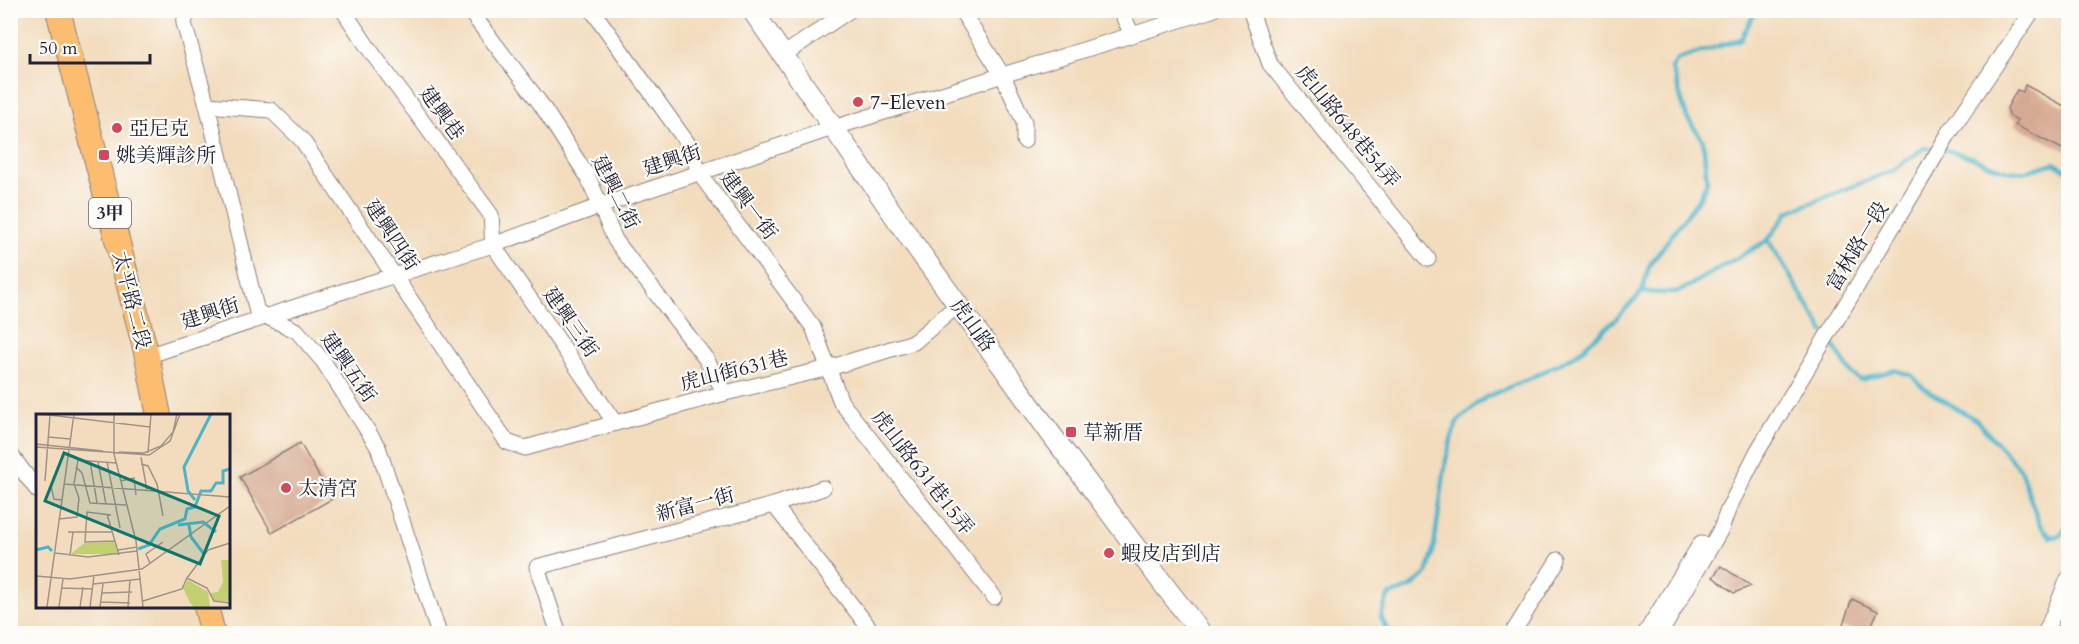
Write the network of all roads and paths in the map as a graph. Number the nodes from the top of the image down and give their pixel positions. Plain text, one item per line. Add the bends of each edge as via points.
1 (58, 10) edge
2 (188, 10) edge
3 (343, 10) edge
4 (469, 10) edge
5 (592, 10) edge
6 (752, 10) edge
7 (850, 10) edge
8 (961, 10) edge
9 (1120, 10) edge
10 (1212, 10) edge
11 (1250, 10) edge
12 (2033, 10) edge
13 (1132, 34) junction
14 (783, 55) junction
15 (1003, 76) junction
16 (207, 105) junction
17 (834, 128) junction
18 (1024, 141) dead end
19 (699, 173) junction
20 (600, 206) junction
21 (493, 245) junction
22 (1428, 259) dead end
23 (394, 276) junction
24 (959, 304) junction
25 (266, 316) junction
26 (147, 356) junction
27 (829, 368) junction
28 (725, 393) junction
29 (159, 414) edge
30 (615, 423) junction
31 (507, 442) joint
32 (10, 454) edge
33 (36, 488) edge
34 (823, 488) dead end
35 (774, 505) junction
36 (1728, 510) junction
37 (1558, 560) dead end
38 (2068, 579) edge
39 (994, 597) dead end
40 (207, 608) edge
41 (213, 633) edge
42 (439, 633) edge
43 (559, 633) edge
44 (874, 633) edge
45 (1202, 633) edge
46 (1512, 633) edge
47 (1645, 633) edge
48 (1660, 633) edge
49 (2045, 633) edge

1 - 26 main road, 太平路二段 / 3甲
2 - 16 street via 184,23
3 - 21 street, 建興巷 via 491,215
4 - 20 street, 建興二街 via 540,103 588,177
5 - 19 street, 建興一街 via 691,148
6 - 14 street, 虎山路
7 - 14 street
8 - 15 street
9 - 13 street
10 - 13 street, 建興街
11 - 22 street, 虎山路648巷54弄 via 1269,64
12 - 36 street, 富林路一段 via 1948,135 1757,452
13 - 15 street, 建興街
14 - 17 street, 虎山路
15 - 17 street, 建興街
15 - 18 street via 1024,122
16 - 23 street, 建興四街 via 271,110 302,140
16 - 25 street via 257,312
17 - 19 street, 建興街
17 - 24 street, 虎山路
19 - 20 street, 建興街
19 - 27 street, 建興一街 via 813,327
20 - 21 street, 建興街
20 - 28 street, 建興二街 via 615,240 706,359
21 - 23 street, 建興街
21 - 30 street, 建興三街
23 - 25 street, 建興街
23 - 31 street, 建興四街
24 - 27 street, 虎山街631巷 via 914,342
24 - 45 street, 虎山路 via 1050,434
25 - 26 street, 建興街
25 - 42 street, 建興五街 via 297,331 323,361 378,447
26 - 29 main road, 太平路二段 / 3甲
27 - 28 street, 虎山街631巷
27 - 39 street, 虎山路631巷15弄 via 841,402
28 - 30 street, 虎山街631巷
30 - 31 street, 虎山街631巷 via 525,448
32 - 33 street
34 - 35 street
35 - 43 street, 新富一街 via 537,567
35 - 44 street
36 - 47 street, 富林路一段 via 1712,526
36 - 48 street, 富林路一段 via 1721,529
37 - 46 street
38 - 49 street
40 - 41 main road

